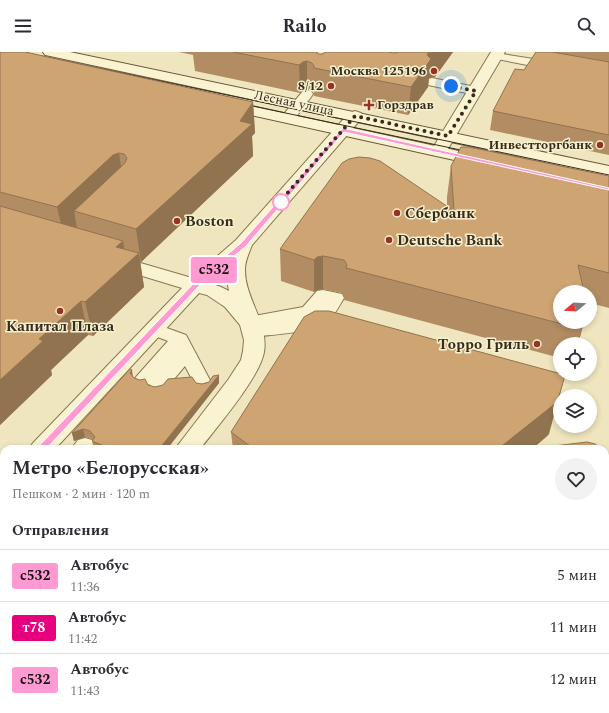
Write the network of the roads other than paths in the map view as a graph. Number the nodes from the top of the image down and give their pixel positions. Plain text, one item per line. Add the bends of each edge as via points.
1 (50, 52) edge
2 (497, 54) edge
3 (565, 68) edge
4 (432, 82) dead end
5 (476, 91) junction
6 (303, 99) junction
7 (209, 102) edge
8 (355, 116) junction
9 (288, 118) junction
10 (343, 130) junction
11 (448, 136) junction
12 (439, 151) junction
13 (501, 165) edge
14 (609, 171) edge
15 (243, 244) junction
16 (96, 256) edge
17 (196, 285) junction
18 (250, 327) junction
19 (153, 329) junction
20 (183, 346) junction
21 (150, 384) edge
22 (203, 384) edge
23 (45, 445) edge
24 (191, 445) edge

1 - 6 street, Лесная улица
2 - 3 lane
2 - 5 street
4 - 5 lane
5 - 11 street
6 - 8 street, Лесная улица
6 - 9 lane
7 - 9 street, Лесная улица
8 - 10 street
8 - 11 street, Лесная улица
9 - 10 street, Лесная улица
10 - 12 street, Лесная улица
10 - 15 street
11 - 12 street
11 - 14 street, Лесная улица
12 - 13 street, Лесная улица
15 - 17 street
15 - 18 street via 235,266 237,286
16 - 17 street
17 - 18 street via 224,296 240,310
17 - 19 street
18 - 24 street via 254,352 245,372
19 - 20 lane
19 - 23 street
20 - 21 lane
20 - 22 lane

